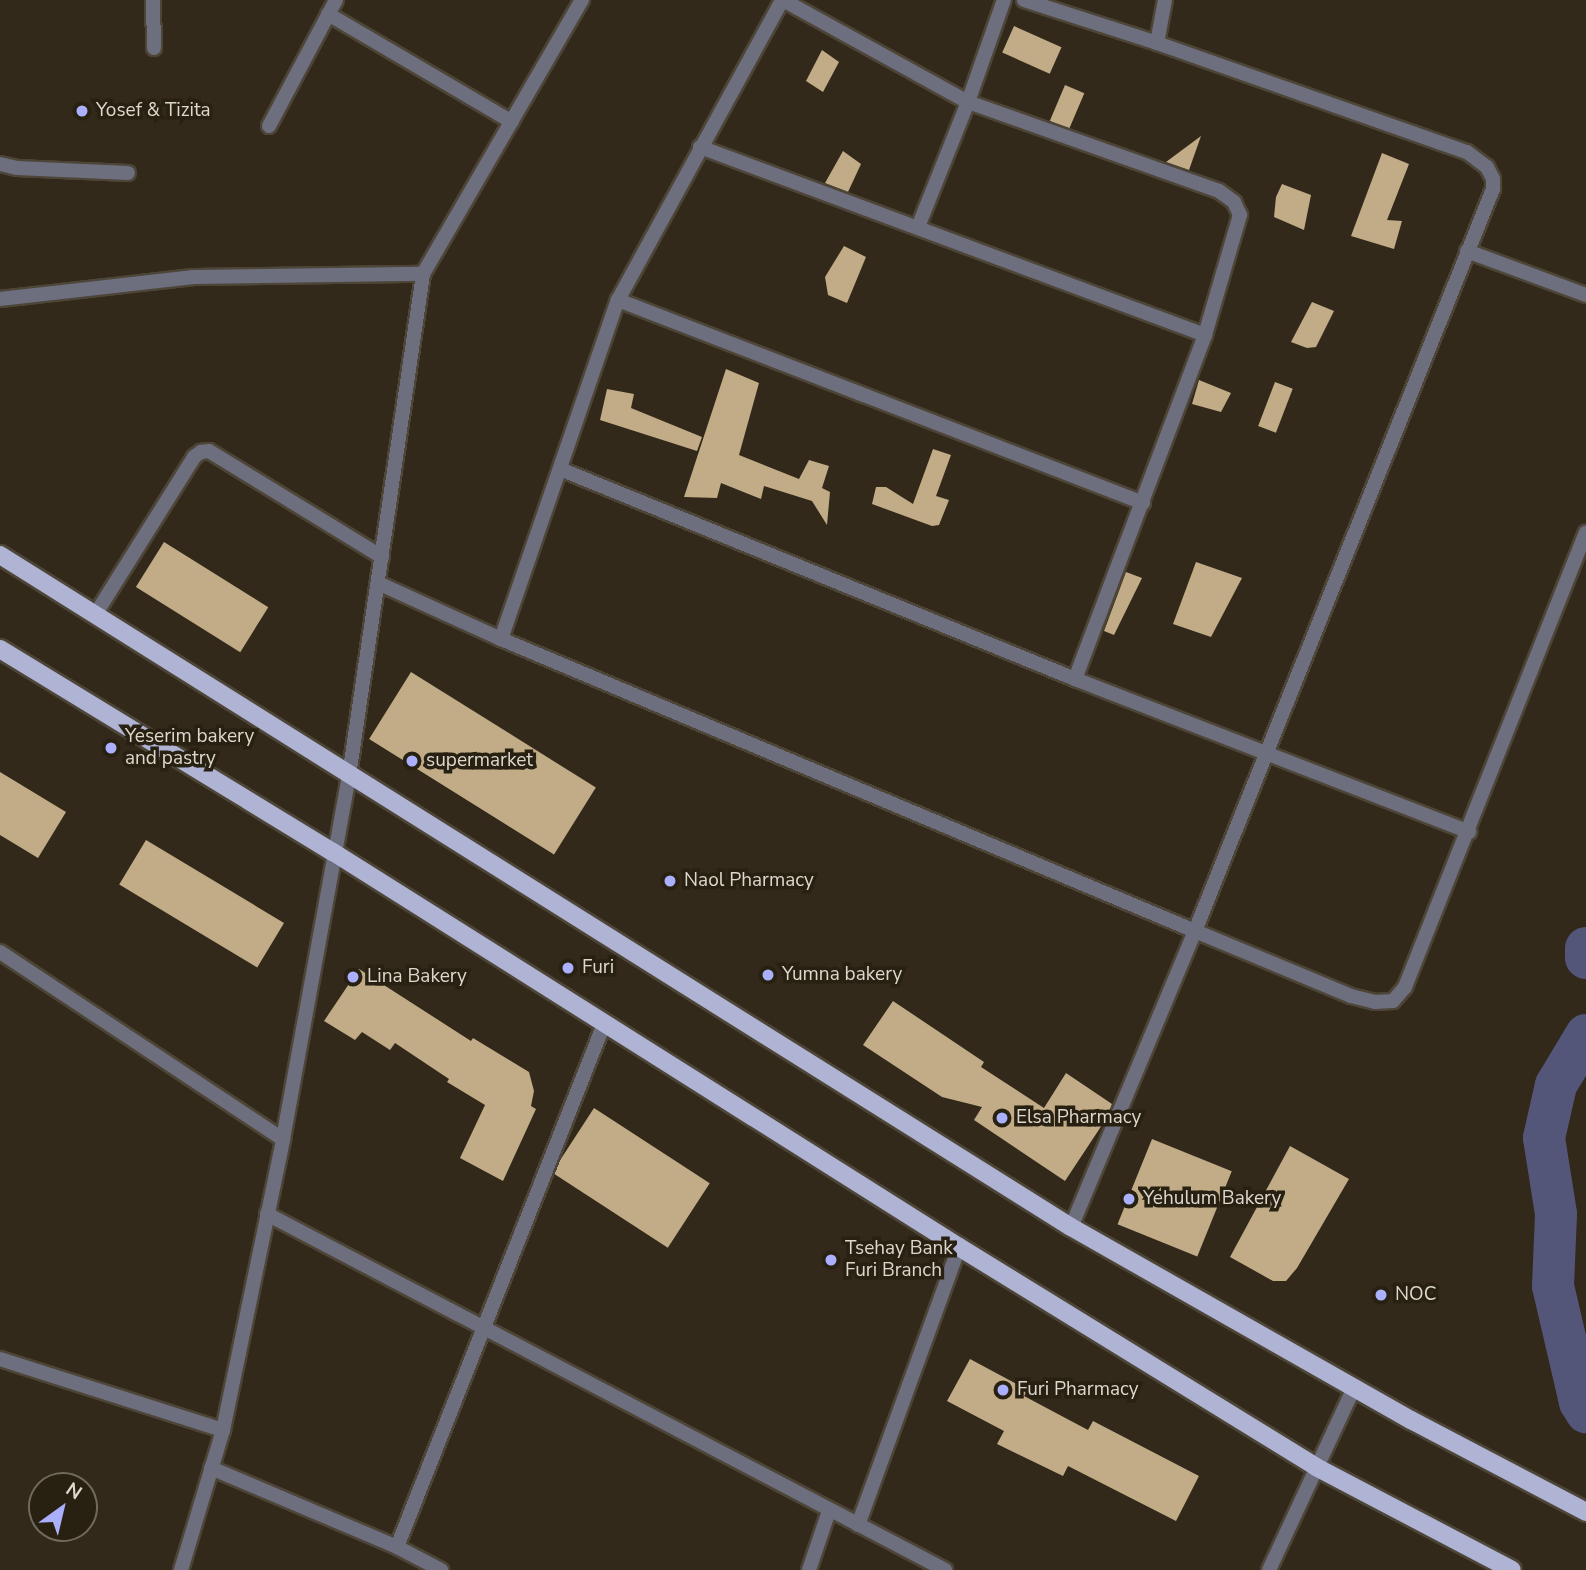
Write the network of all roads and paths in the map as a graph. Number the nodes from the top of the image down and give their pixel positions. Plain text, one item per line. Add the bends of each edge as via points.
1 (153, 0) edge
2 (336, 0) edge
3 (582, 0) edge
4 (782, 0) edge
5 (1004, 0) edge
6 (1024, 0) edge
7 (1165, 0) edge
8 (328, 14) junction
9 (1157, 43) junction
10 (154, 48) dead end
11 (968, 102) junction
12 (512, 122) junction
13 (269, 126) dead end
14 (700, 147) junction
15 (0, 164) edge
16 (128, 173) dead end
17 (918, 227) junction
18 (1467, 251) junction
19 (423, 274) junction
20 (1586, 295) edge
21 (0, 299) edge
22 (618, 300) junction
23 (1205, 335) junction
24 (561, 469) junction
25 (1143, 503) junction
26 (1586, 533) edge
27 (0, 555) edge
28 (382, 557) junction
29 (378, 583) junction
30 (95, 615) junction
31 (501, 639) junction
32 (0, 649) edge
33 (1075, 679) junction
34 (1265, 752) junction
35 (349, 775) junction
36 (1469, 832) junction
37 (333, 852) junction
38 (1195, 931) junction
39 (0, 952) edge
40 (604, 1024) junction
41 (283, 1139) junction
42 (267, 1214) junction
43 (1071, 1227) junction
44 (959, 1247) junction
45 (483, 1329) junction
46 (0, 1359) edge
47 (1354, 1388) junction
48 (223, 1430) junction
49 (1316, 1467) junction
50 (211, 1468) junction
51 (829, 1511) junction
52 (1586, 1512) edge
53 (858, 1525) junction
54 (397, 1547) junction
55 (181, 1570) edge
56 (441, 1570) edge
57 (809, 1570) edge
58 (945, 1570) edge
59 (1269, 1570) edge
60 (1512, 1570) edge

1 - 10 street
2 - 8 street
3 - 12 street
4 - 11 street
4 - 14 street
5 - 11 street
6 - 9 street
7 - 9 street
8 - 12 street
8 - 13 street
9 - 18 street via 1467,152 1487,167 1493,179
11 - 17 street
11 - 23 street via 1219,191 1234,202 1240,215
12 - 19 street
14 - 17 street
14 - 22 street
15 - 16 street
17 - 23 street
18 - 20 street
18 - 34 street
19 - 21 street via 194,277
19 - 28 street
22 - 24 street
22 - 25 street
23 - 25 street
24 - 31 street
24 - 33 street
25 - 33 street
26 - 36 street
27 - 30 main road
28 - 29 street
28 - 30 street via 209,451 201,452
29 - 31 street
29 - 35 street
30 - 35 main road
31 - 38 street
32 - 37 main road
33 - 34 street
34 - 36 street
34 - 38 street
35 - 37 street
35 - 43 main road
36 - 38 street via 1405,987 1393,1001 1351,996
37 - 40 main road
37 - 41 street
38 - 43 street
39 - 41 street
40 - 44 main road
40 - 45 street
41 - 42 street
42 - 45 street
42 - 48 street
43 - 47 main road
44 - 49 main road
44 - 53 street
45 - 51 street
45 - 54 street
46 - 48 street
47 - 49 street
47 - 52 main road
48 - 50 street
49 - 59 street
49 - 60 main road
50 - 54 street
50 - 55 street
51 - 53 street
51 - 57 street
53 - 58 street
54 - 56 street

